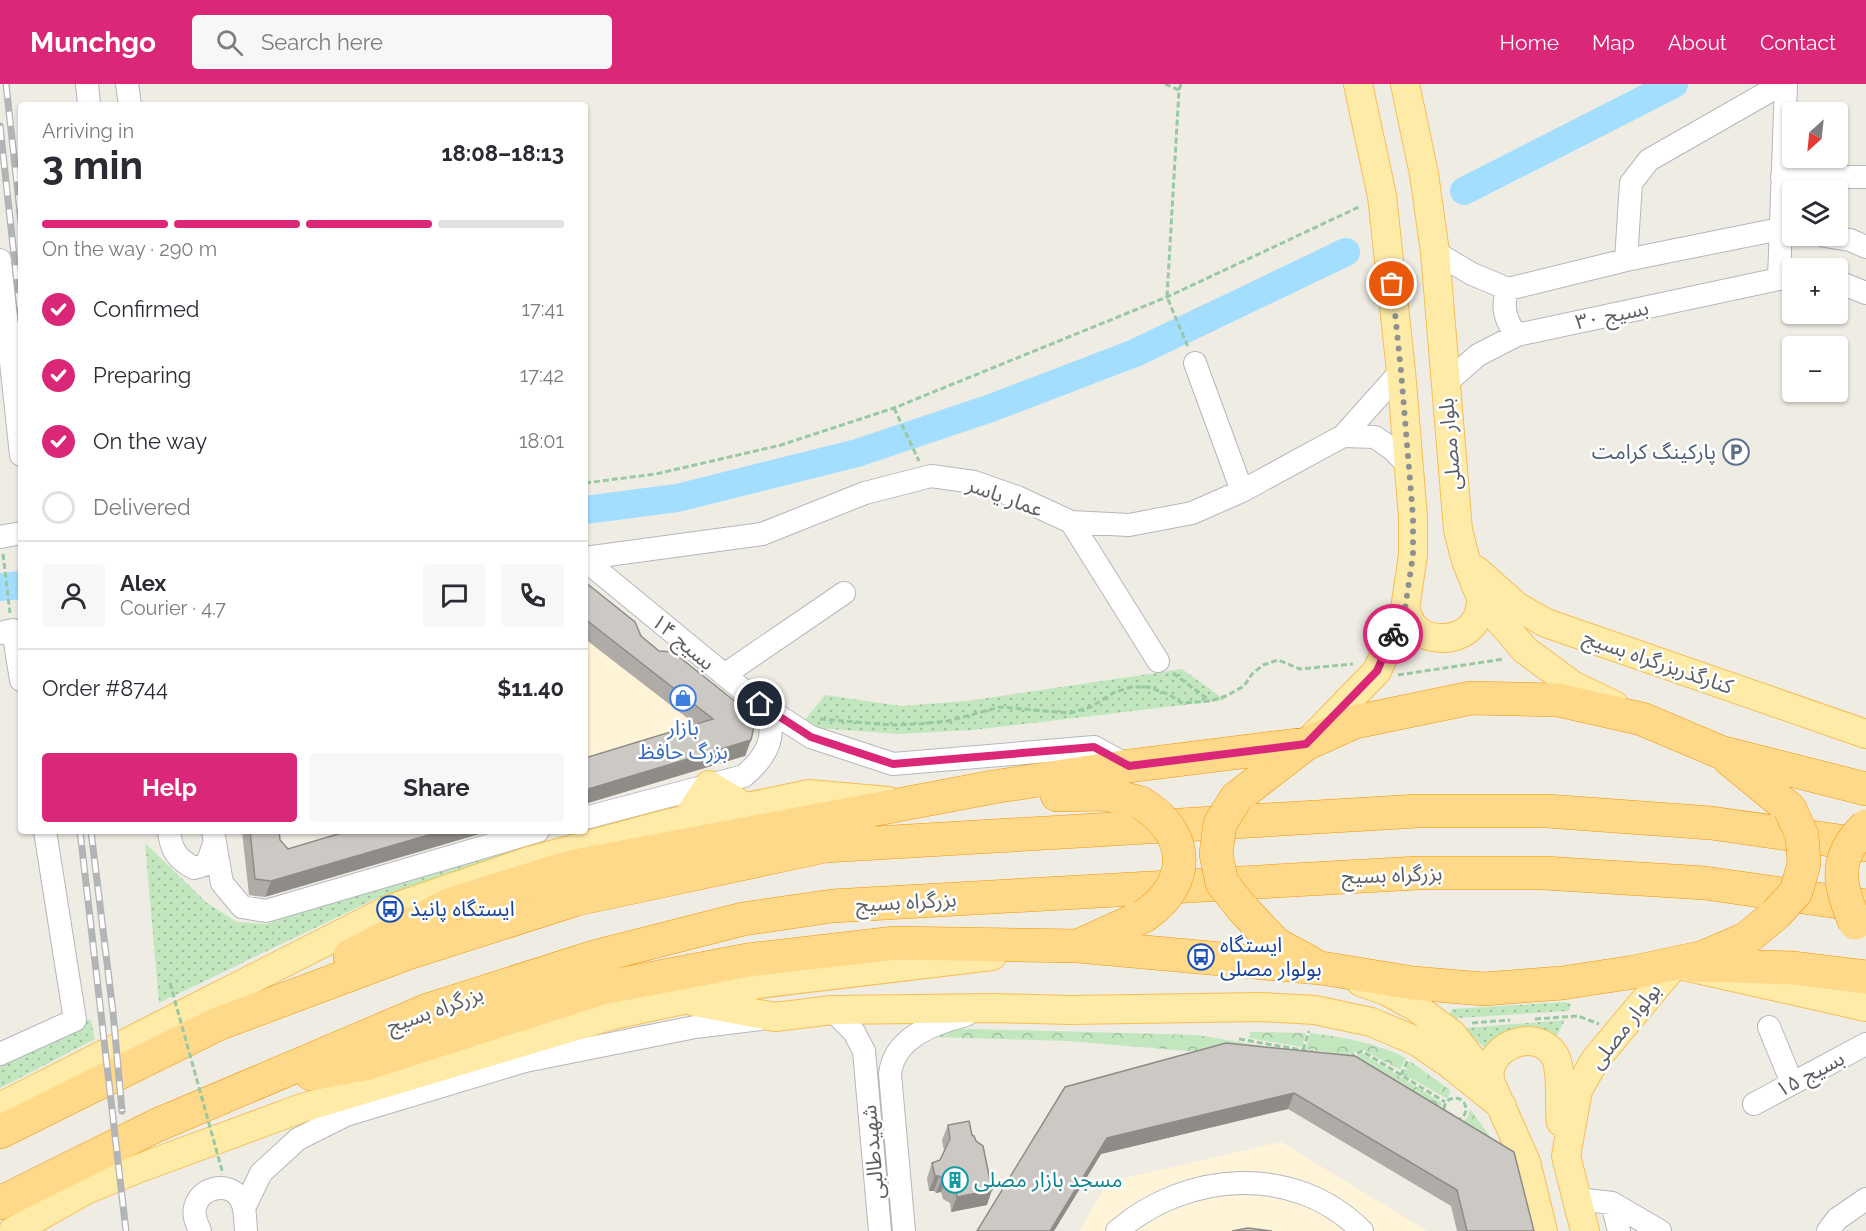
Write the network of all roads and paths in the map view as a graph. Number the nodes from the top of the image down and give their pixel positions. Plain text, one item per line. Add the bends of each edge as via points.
1 (87, 84) edge
2 (127, 84) edge
3 (1165, 84) edge
4 (1181, 84) edge
5 (1358, 84) edge
6 (1405, 84) edge
7 (1784, 84) edge
8 (1179, 90) junction
9 (89, 102) edge
10 (130, 102) edge
11 (1782, 177) junction
12 (1866, 177) edge
13 (1782, 180) edge
14 (1382, 196) junction
15 (1782, 230) edge
16 (1848, 240) edge
17 (1866, 247) edge
18 (1435, 252) junction
19 (0, 260) edge
20 (1626, 260) junction
21 (1782, 280) edge
22 (1848, 286) edge
23 (1508, 289) junction
24 (1866, 293) edge
25 (1167, 297) junction
26 (1517, 335) junction
27 (1184, 337) dead end
28 (1195, 363) dead end
29 (1401, 371) junction
30 (1445, 384) junction
31 (894, 408) junction
32 (18, 427) edge
33 (1343, 436) junction
34 (917, 458) dead end
35 (1409, 466) junction
36 (588, 483) edge
37 (1242, 490) junction
38 (1071, 522) junction
39 (18, 534) edge
40 (0, 537) edge
41 (588, 559) edge
42 (1466, 561) junction
43 (588, 562) edge
44 (5, 568) dead end
45 (844, 593) dead end
46 (7, 597) dead end
47 (1482, 600) junction
48 (1405, 609) junction
49 (7, 631) edge
50 (1525, 650) junction
51 (1158, 661) joint
52 (18, 670) edge
53 (1377, 671) junction
54 (724, 675) junction
55 (1210, 701) junction
56 (760, 704) junction
57 (1642, 719) junction
58 (1866, 734) edge
59 (811, 737) junction
60 (1306, 744) junction
61 (1720, 752) junction
62 (1129, 766) junction
63 (709, 785) junction
64 (993, 787) junction
65 (1866, 789) edge
66 (909, 803) junction
67 (745, 807) junction
68 (588, 817) edge
69 (686, 819) junction
70 (1866, 826) edge
71 (45, 834) edge
72 (169, 834) edge
73 (528, 834) edge
74 (214, 838) edge
75 (1866, 845) edge
76 (1862, 920) edge
77 (1078, 946) junction
78 (1675, 964) junction
79 (1321, 968) junction
80 (1866, 977) edge
81 (170, 983) dead end
82 (680, 999) junction
83 (1866, 1007) edge
84 (993, 1008) junction
85 (832, 1010) junction
86 (1316, 1010) junction
87 (775, 1017) junction
88 (218, 1024) junction
89 (1769, 1027) dead end
90 (1239, 1039) dead end
91 (1866, 1044) edge
92 (1303, 1051) junction
93 (1314, 1053) edge
94 (0, 1054) edge
95 (1347, 1058) edge
96 (525, 1061) junction
97 (867, 1072) junction
98 (891, 1074) junction
99 (1792, 1083) junction
100 (245, 1087) junction
101 (1496, 1095) junction
102 (1445, 1102) junction
103 (1754, 1104) dead end
104 (0, 1107) edge
105 (0, 1132) edge
106 (1566, 1156) junction
107 (223, 1174) dead end
108 (1577, 1199) junction
109 (1866, 1199) edge
110 (0, 1203) edge
111 (1612, 1203) junction
112 (244, 1208) junction
113 (13, 1231) edge
114 (200, 1231) edge
115 (246, 1231) edge
116 (879, 1231) edge
117 (904, 1231) edge
118 (1118, 1231) edge
119 (1362, 1231) edge
120 (1543, 1231) edge
121 (1585, 1231) edge
122 (1619, 1231) edge
123 (1660, 1231) edge
124 (1828, 1231) edge

1 - 9 street
2 - 10 street
3 - 8 path
4 - 8 path
5 - 14 main road, بلوار مصلی
6 - 18 main road, بلوار مصلی
7 - 11 street
7 - 20 street via 1649,160 1631,183
8 - 25 path
11 - 12 street
11 - 13 street
14 - 25 path
14 - 29 main road, بلوار مصلی
15 - 20 street
16 - 17 street
18 - 23 street
18 - 30 main road, بلوار مصلی
19 - 32 street
20 - 23 street
21 - 26 street, بسیج ۳۰
22 - 24 street
23 - 26 street via 1504,311
25 - 27 path
25 - 31 path
26 - 30 street, بسیج ۳۰ via 1479,355
28 - 37 street
29 - 33 street
29 - 35 main road, بلوار مصلی
30 - 42 main road, بلوار مصلی via 1458,530
31 - 34 path
31 - 36 path via 781,444 656,474
33 - 35 street via 1375,437
33 - 37 street, عمار یاسر
35 - 48 main road, بلوار مصلی via 1413,555
37 - 38 street, عمار یاسر via 1192,513 1129,525
38 - 41 street, عمار یاسر via 974,482 931,476 865,493 762,534
38 - 51 street
39 - 40 street
42 - 47 main road, بلوار مصلی
42 - 58 main road, کنارگذربزرگراه بسیج via 1516,606 1546,623
43 - 54 street, بسیج ۱۴
44 - 46 path
45 - 54 street
47 - 48 main road via 1478,618 1465,632 1448,639 1429,637 1413,626
47 - 50 main road, بلوار مصلی
48 - 53 main road, بلوار مصلی
49 - 52 street
50 - 53 path via 1519,656 1387,676
50 - 57 main road, بلوار مصلی via 1574,686
51 - 55 path
53 - 55 path via 1364,663 1300,669 1278,660 1252,674 1244,686
53 - 60 main road, بلوار مصلی
54 - 56 street, بسیج ۱۴
55 - 59 path via 1182,703 1149,687 1131,687 1070,713 1000,706 948,721 918,724 820,719
56 - 59 street, بسیج ۱۴
56 - 63 street via 770,723 770,738 760,761 744,776
57 - 60 highway via 1558,700 1471,698 1355,722
57 - 61 highway
59 - 62 street, بسیج ۱۴ via 893,764 1094,747
60 - 62 highway
60 - 79 highway, bridge via 1236,798 1220,824 1216,854 1222,883 1242,908 1276,944
61 - 65 highway
61 - 78 highway, bridge via 1790,809 1802,835 1804,864 1796,892 1746,939 1704,957
62 - 64 highway
63 - 67 main road
63 - 68 street
63 - 69 main road
64 - 66 highway
64 - 77 highway, bridge via 1018,797 1106,794 1141,803 1168,825 1179,859 1170,893 1144,916
66 - 67 main road via 809,794
66 - 88 highway via 570,867 451,904
67 - 69 main road
69 - 104 main road via 529,861 390,909
70 - 76 highway, bridge via 1853,838 1841,871 1842,889
71 - 94 street via 75,1020
72 - 74 street via 181,861 194,868 207,864
73 - 74 street via 266,911 242,907 222,883
75 - 88 highway via 1711,823 1546,811 1418,811 825,846 577,899 408,953
76 - 100 highway, بزرگراه بسیج via 1705,883 1544,873 1418,873 832,906 743,919 594,957 428,1010
77 - 79 highway
77 - 82 main road via 758,984
77 - 100 highway via 895,943 748,960 602,988 368,1063
78 - 79 highway via 1563,984 1483,989 1413,983
78 - 80 highway via 1794,968
78 - 83 main road
78 - 106 main road, بولوار مصلی via 1595,1060 1578,1090
79 - 101 main road via 1386,991 1414,1006 1452,1034
81 - 107 path, bridge
82 - 87 main road
82 - 96 main road
82 - 113 main road via 613,1015 302,1108 86,1190
84 - 85 main road
84 - 86 main road
84 - 98 street via 939,1022 910,1039 898,1050 891,1063
85 - 87 main road
85 - 97 street, شهیدطالبی via 854,1032 864,1052
86 - 92 path
86 - 101 main road via 1371,1022 1416,1041
87 - 96 street via 695,1027
88 - 105 highway
89 - 99 street
90 - 92 path
91 - 99 street, بسیج ۱۵
92 - 93 path
95 - 102 path via 1362,1051
96 - 112 street via 346,1115 298,1139 261,1173
97 - 98 street via 871,1065 883,1063
97 - 116 street, شهیدطالبی
98 - 117 street, شهیدطالبی
99 - 103 street, بسیج ۱۵
100 - 110 highway, بزرگراه بسیج via 155,1126
101 - 106 main road via 1490,1070 1496,1056 1512,1043 1526,1040 1553,1053 1559,1067 1559,1112
101 - 120 main road via 1526,1162
102 - 102 path via 1446,1117 1463,1117 1466,1106 1462,1100 1452,1098
106 - 108 main road, بولوار مصلی
108 - 111 street
108 - 121 main road, بولوار مصلی
109 - 124 street via 1836,1219
111 - 122 street
111 - 123 street
112 - 114 street via 241,1199 225,1188 206,1192 195,1207
112 - 115 street
118 - 119 street via 1132,1218 1175,1194 1247,1182 1279,1187 1317,1200

